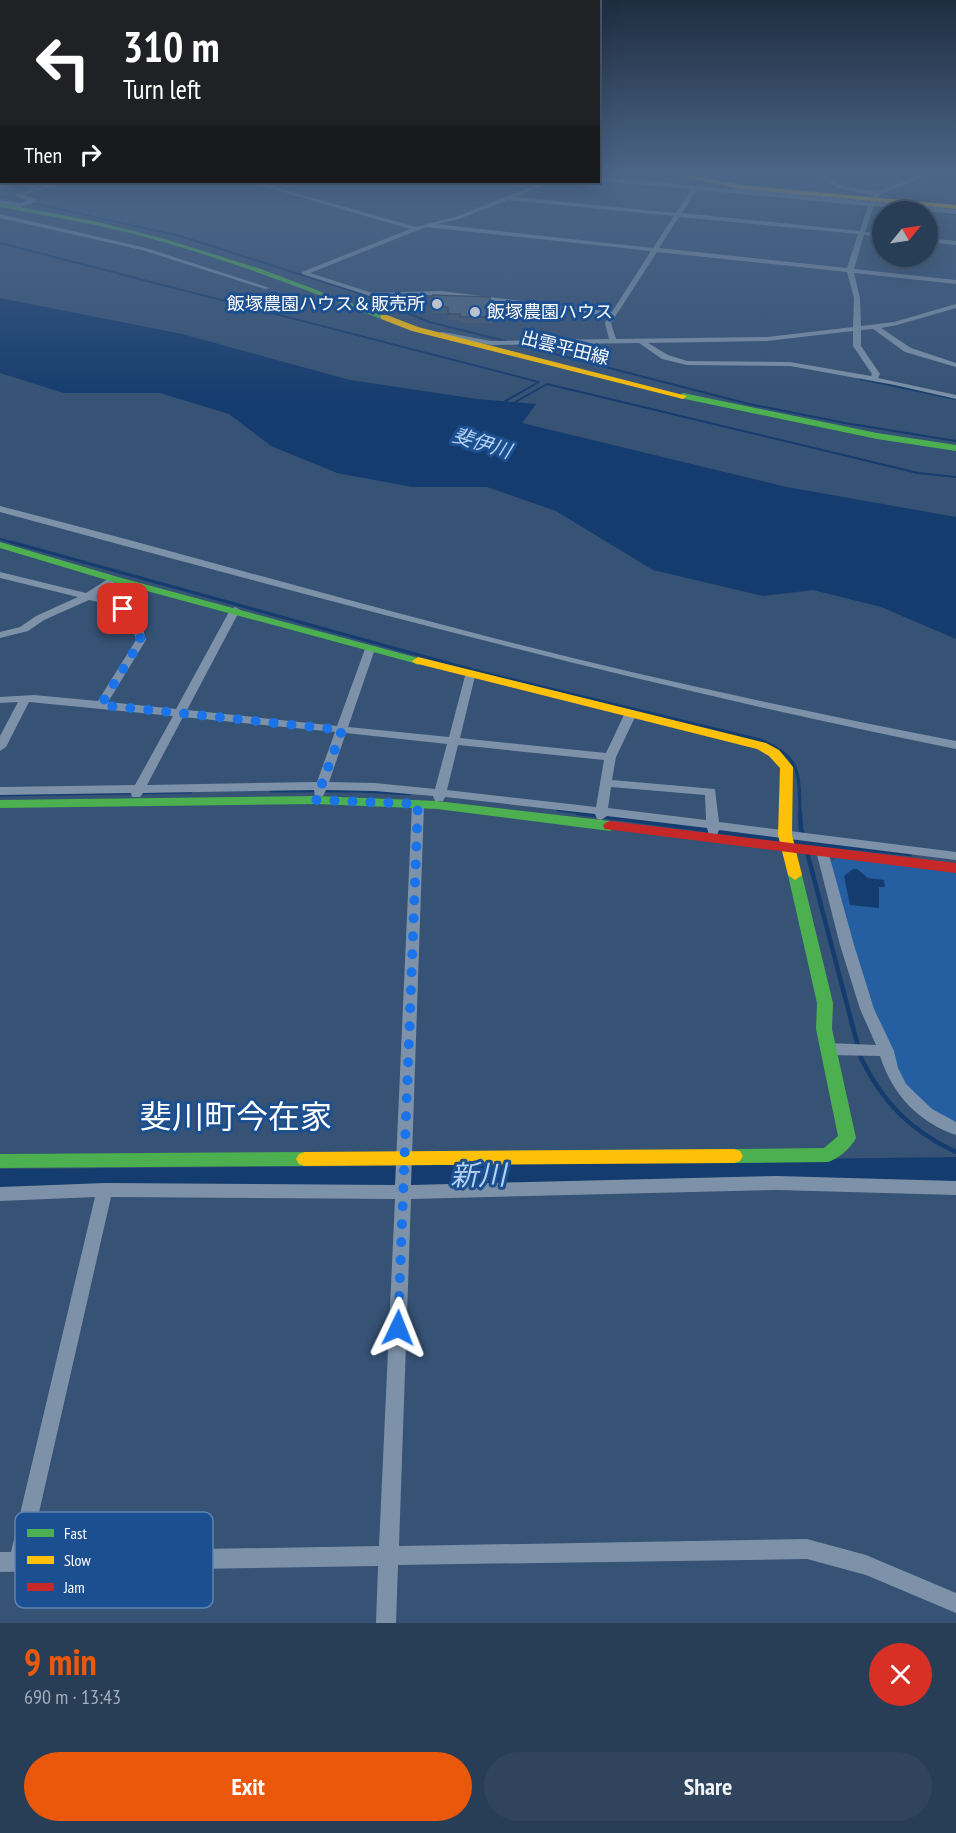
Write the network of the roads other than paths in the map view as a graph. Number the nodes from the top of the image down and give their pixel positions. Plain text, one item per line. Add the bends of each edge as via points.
1 (149, 251) edge
2 (198, 251) edge
3 (361, 251) edge
4 (655, 251) edge
5 (672, 251) edge
6 (856, 251) edge
7 (850, 270) junction
8 (956, 282) edge
9 (267, 288) dead end
10 (369, 294) junction
11 (956, 306) edge
12 (406, 310) dead end
13 (614, 314) junction
14 (875, 327) junction
15 (857, 328) junction
16 (415, 329) junction
17 (613, 340) junction
18 (639, 340) junction
19 (956, 365) edge
20 (874, 379) junction
21 (956, 397) edge
22 (956, 448) edge
23 (0, 509) edge
24 (0, 545) edge
25 (0, 574) edge
26 (114, 579) junction
27 (87, 597) junction
28 (235, 610) junction
29 (0, 635) edge
30 (370, 649) junction
31 (470, 676) junction
32 (26, 699) junction
33 (0, 700) edge
34 (101, 705) junction
35 (178, 714) junction
36 (630, 715) junction
37 (342, 730) junction
38 (454, 741) junction
39 (956, 745) edge
40 (0, 747) edge
41 (610, 758) junction
42 (606, 783) junction
43 (321, 786) junction
44 (0, 791) edge
45 (135, 795) junction
46 (439, 798) junction
47 (316, 800) junction
48 (0, 804) edge
49 (418, 804) junction
50 (601, 817) junction
51 (713, 831) junction
52 (786, 841) junction
53 (822, 851) junction
54 (956, 856) edge
55 (916, 857) junction
56 (956, 868) edge
57 (833, 1050) junction
58 (884, 1051) junction
59 (956, 1129) edge
60 (0, 1161) edge
61 (405, 1162) junction
62 (956, 1188) edge
63 (105, 1191) junction
64 (404, 1191) junction
65 (0, 1194) edge
66 (22, 1512) edge
67 (15, 1539) edge
68 (389, 1554) junction
69 (213, 1558) edge
70 (9, 1562) edge
71 (956, 1603) edge
72 (386, 1623) edge

1 - 9 street
2 - 16 main road, 出雲平田線 via 289,280
3 - 10 street via 304,273
4 - 13 street
5 - 7 street
6 - 7 street
7 - 8 street
7 - 15 street via 857,298
10 - 12 street
10 - 13 street via 441,293
11 - 14 street
13 - 17 street via 608,323
14 - 15 street
14 - 19 street via 908,350
15 - 18 street via 767,339
15 - 20 street via 857,346 876,374
16 - 17 street via 491,343
16 - 22 main road, 出雲平田線 via 729,407
17 - 18 street
18 - 20 street via 665,357 687,363 790,364
20 - 21 street
23 - 39 street via 417,622 788,713
24 - 26 main road
25 - 27 street
26 - 27 street
26 - 28 main road
27 - 29 street via 24,629
27 - 34 street via 110,602 135,617 141,640
28 - 30 main road
28 - 35 street
30 - 31 main road
30 - 37 street
31 - 36 main road
31 - 38 street
32 - 33 street
32 - 34 street
32 - 40 street
34 - 35 street
35 - 37 street
35 - 45 street
36 - 41 street
36 - 52 main road via 761,746 774,753 787,767
37 - 38 street
37 - 43 street
38 - 41 street
38 - 46 street
41 - 42 street
42 - 50 street
42 - 51 street via 711,792
43 - 45 street
43 - 46 street
43 - 47 street
44 - 45 street
45 - 47 main road
45 - 48 main road
46 - 49 main road
46 - 50 main road
47 - 49 main road
49 - 61 street
50 - 51 main road
51 - 52 main road
52 - 53 main road
52 - 55 street
52 - 57 main road via 825,1003 824,1029
53 - 55 main road
53 - 58 street via 847,945
54 - 55 street
55 - 56 main road
57 - 58 street
57 - 61 main road via 847,1138 828,1155
58 - 59 street via 901,1088 927,1113
60 - 61 main road
61 - 64 street
62 - 64 street via 777,1183
63 - 64 street
63 - 65 street
63 - 66 street
64 - 68 street
67 - 70 street
68 - 69 street
68 - 71 street via 807,1549 866,1565
68 - 72 street

